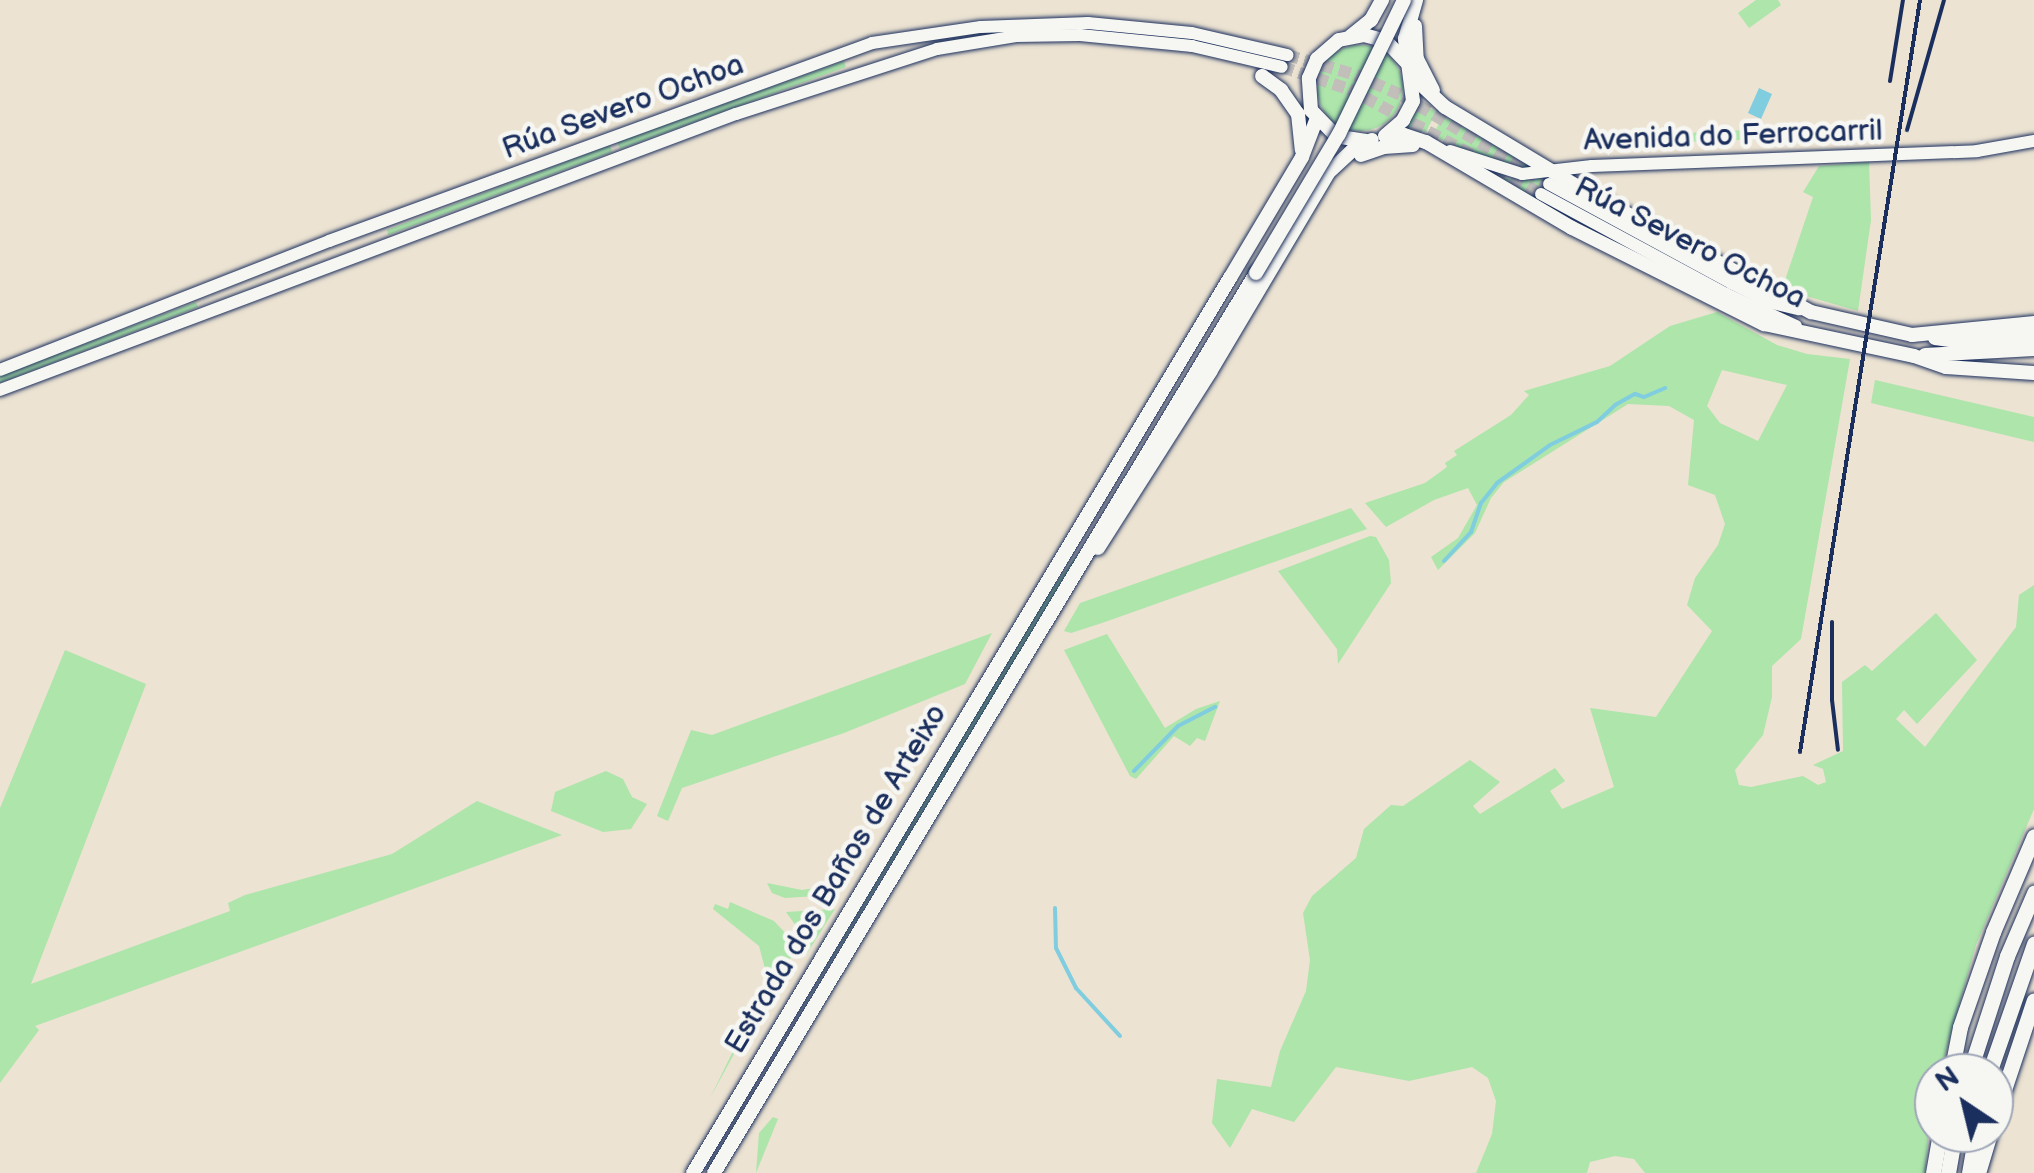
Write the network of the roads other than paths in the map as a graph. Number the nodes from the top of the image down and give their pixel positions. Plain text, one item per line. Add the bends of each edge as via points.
1 (1382, 0) edge
2 (1400, 0) edge
3 (1417, 0) edge
4 (1351, 36) junction
5 (1410, 70) junction
6 (1262, 76) dead end
7 (1317, 118) junction
8 (1481, 128) junction
9 (1378, 138) junction
10 (2034, 141) edge
11 (1438, 148) junction
12 (1302, 157) junction
13 (500, 179) junction
14 (1546, 182) junction
15 (1317, 196) junction
16 (1252, 271) junction
17 (227, 304) junction
18 (2034, 321) edge
19 (1817, 335) junction
20 (1912, 335) junction
21 (2034, 336) edge
22 (2034, 349) edge
23 (1914, 356) junction
24 (0, 370) edge
25 (2034, 373) edge
26 (0, 390) edge
27 (1027, 614) junction
28 (1020, 665) junction
29 (2034, 836) edge
30 (2034, 893) edge
31 (2034, 944) edge
32 (2034, 1000) edge
33 (1955, 1053) edge
34 (1975, 1053) edge
35 (1996, 1053) edge
36 (2014, 1060) edge
37 (693, 1173) edge
38 (714, 1173) edge

1 - 4 main road
2 - 16 main road, bridge via 1339,134
3 - 5 main road via 1405,39
3 - 8 main road via 1414,41 1423,76
4 - 5 main road via 1386,41
4 - 7 main road via 1331,44 1312,68 1308,90
5 - 8 main road via 1445,107
5 - 9 main road via 1414,95 1408,112
6 - 12 main road via 1298,114
7 - 9 main road via 1336,136
7 - 12 main road, Estrada dos Baños de Arteixo
8 - 14 main road
9 - 11 main road via 1404,135
9 - 15 main road, Estrada dos Baños de Arteixo via 1335,165
10 - 14 main road, Avenida do Ferrocarril via 1977,151
11 - 14 main road, Avenida do Ferrocarril
11 - 15 main road via 1406,144 1365,152
11 - 19 main road via 1712,301 1764,324
12 - 27 main road, Estrada dos Baños de Arteixo
13 - 17 main road via 234,286
13 - 17 main road, Rúa Severo Ochoa via 862,46 912,36 1088,22 1192,33 1285,61 1139,38 964,42 736,114
13 - 24 main road, Rúa Severo Ochoa
14 - 19 main road, Rúa Severo Ochoa via 1726,294
14 - 20 main road via 1812,312
15 - 28 main road, Estrada dos Baños de Arteixo via 1150,471
16 - 27 main road, Estrada dos Baños de Arteixo via 1099,514
16 - 28 main road, Estrada dos Baños de Arteixo
17 - 26 main road, Rúa Severo Ochoa
18 - 20 main road
19 - 23 main road
20 - 21 main road via 1956,341
22 - 23 main road
23 - 25 main road via 1946,367
27 - 37 main road, Estrada dos Baños de Arteixo
28 - 38 main road, Estrada dos Baños de Arteixo
29 - 33 highway via 1992,932
30 - 34 highway
31 - 35 highway
32 - 36 highway

